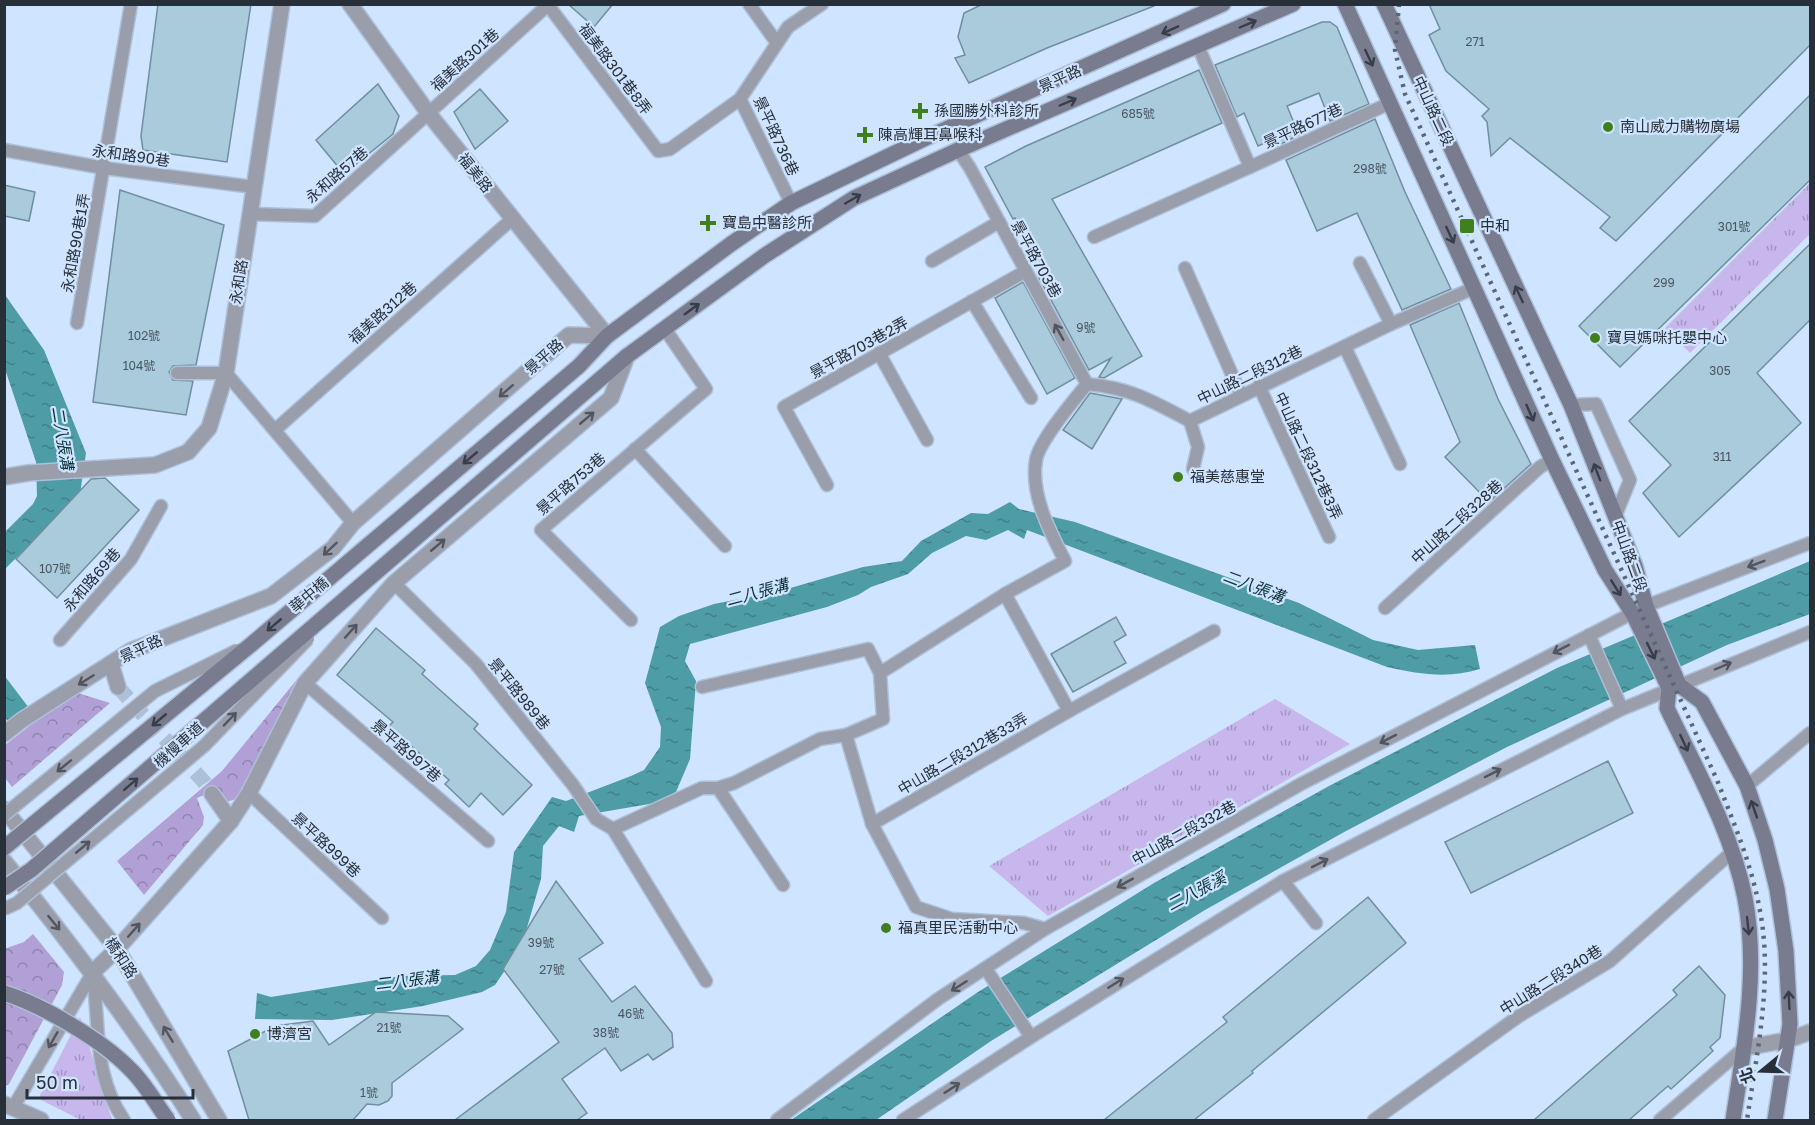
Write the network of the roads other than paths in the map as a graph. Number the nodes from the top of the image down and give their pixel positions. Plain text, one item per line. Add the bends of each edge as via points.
1 (132, 4) edge
2 (282, 4) edge
3 (350, 4) edge
4 (749, 4) edge
5 (822, 4) edge
6 (1223, 4) edge
7 (1293, 4) edge
8 (1345, 4) edge
9 (1384, 4) edge
10 (548, 5) edge
11 (777, 43) junction
12 (1198, 46) junction
13 (740, 99) junction
14 (1390, 103) junction
15 (429, 114) junction
16 (4, 150) edge
17 (958, 150) junction
18 (1250, 167) junction
19 (104, 168) junction
20 (254, 187) junction
21 (791, 203) junction
22 (250, 214) junction
23 (512, 219) junction
24 (999, 222) junction
25 (1094, 237) dead end
26 (932, 261) dead end
27 (1360, 263) dead end
28 (1185, 268) dead end
29 (1026, 271) junction
30 (1474, 288) junction
31 (972, 301) junction
32 (77, 323) dead end
33 (1390, 324) junction
34 (665, 329) junction
35 (606, 336) junction
36 (1345, 347) junction
37 (879, 353) junction
38 (627, 356) junction
39 (177, 373) dead end
40 (226, 373) junction
41 (595, 383) joint
42 (1087, 384) junction
43 (1259, 386) junction
44 (1241, 395) junction
45 (1031, 398) dead end
46 (1571, 405) junction
47 (1190, 421) junction
48 (275, 430) junction
49 (927, 440) dead end
50 (636, 449) junction
51 (1552, 460) junction
52 (1400, 464) dead end
53 (1193, 469) dead end
54 (4, 477) edge
55 (827, 485) dead end
56 (163, 509) dead end
57 (1615, 517) junction
58 (353, 523) junction
59 (1329, 537) dead end
60 (1810, 543) edge
61 (725, 546) dead end
62 (394, 583) junction
63 (359, 587) junction
64 (1005, 594) junction
65 (1385, 608) dead end
66 (1639, 610) junction
67 (631, 620) dead end
68 (1214, 631) dead end
69 (1810, 632) edge
70 (1589, 635) junction
71 (60, 640) dead end
72 (253, 643) junction
73 (111, 664) junction
74 (880, 673) junction
75 (305, 683) junction
76 (1674, 686) junction
77 (118, 687) tunnel mouth
78 (702, 687) dead end
79 (1622, 709) junction
80 (1069, 711) junction
81 (1810, 733) edge
82 (4, 734) edge
83 (846, 735) junction
84 (1747, 786) junction
85 (718, 788) junction
86 (249, 793) junction
87 (212, 794) tunnel mouth
88 (4, 809) edge
89 (4, 815) edge
90 (231, 821) junction
91 (872, 824) junction
92 (613, 829) junction
93 (488, 841) dead end
94 (4, 848) edge
95 (1732, 852) junction
96 (4, 861) edge
97 (1283, 881) junction
98 (783, 885) dead end
99 (4, 888) edge
100 (4, 909) edge
101 (382, 918) dead end
102 (1316, 923) dead end
103 (1045, 929) junction
104 (117, 949) junction
105 (986, 969) junction
106 (93, 972) junction
107 (706, 981) dead end
108 (4, 993) edge
109 (1810, 1032) edge
110 (1031, 1037) junction
111 (1788, 1040) junction
112 (1744, 1048) junction
113 (9, 1105) edge
114 (41, 1120) edge
115 (124, 1120) edge
116 (168, 1120) edge
117 (193, 1120) edge
118 (219, 1120) edge
119 (777, 1120) edge
120 (903, 1120) edge
121 (1374, 1120) edge
122 (1660, 1120) edge
123 (1733, 1120) edge
124 (1775, 1120) edge

1 - 19 lane, 永和路90巷1弄
2 - 20 street, 永和路
3 - 15 street, 福美路
4 - 11 lane
5 - 11 lane, 景平路736巷 via 788,27
6 -> 21 main road, 景平路
12 -> 7 main road, 景平路
8 -> 14 main road, 中山路二段
46 -> 9 main road, 中山路二段
10 - 13 lane, 福美路301巷8弄 via 658,151 670,149
10 - 15 lane, 福美路301巷
11 - 13 lane, 景平路736巷
17 -> 12 main road, 景平路
12 - 18 lane, 景平路677巷
13 - 21 lane, 景平路736巷
14 - 18 lane, 景平路677巷
14 -> 30 main road, 中山路二段
15 - 22 lane, 永和路57巷 via 315,216
15 - 23 street, 福美路
16 - 19 lane, 永和路90巷
17 - 24 lane, 景平路703巷
34 -> 17 main road, 景平路 via 764,256 854,198
18 - 25 lane
19 - 20 lane, 永和路90巷
19 - 32 lane, 永和路90巷1弄
20 - 22 street, 永和路
21 - 35 main road, 景平路 via 730,243
22 - 40 street, 永和路
23 - 35 street, 福美路
23 - 48 lane, 福美路312巷
24 - 26 lane
24 - 29 lane, 景平路703巷
27 - 33 lane
28 - 44 lane
29 - 31 lane, 景平路703巷2弄
42 -> 29 lane, 景平路703巷
30 - 33 lane, 中山路二段312巷
30 -> 51 main road, 中山路二段
31 - 37 lane, 景平路703巷2弄
31 - 45 lane
33 - 36 lane, 中山路二段312巷
34 - 38 main road, 景平路
34 - 50 lane, 景平路753巷 via 706,389
35 -> 58 street, 景平路 via 569,335
35 -> 72 main road, 華中橋 via 579,366
36 - 43 lane, 中山路二段312巷
36 - 52 lane
37 - 49 lane
37 - 55 lane, 景平路703巷2弄 via 784,407
38 - 41 main road, 景平路
62 -> 38 street via 611,398
39 - 40 lane
40 - 48 lane
40 - 54 street, 永和路 via 209,428 188,452 155,465
41 - 63 main road, 華中橋
42 - 47 lane, 中山路二段312巷 via 1115,386 1152,399
42 - 64 lane via 1036,459 1037,498 1065,561
43 - 44 lane, 中山路二段312巷
43 - 59 lane, 中山路二段312巷3弄
44 - 47 lane, 中山路二段312巷
57 -> 46 main road, 中山路二段
46 - 57 lane via 1596,404 1630,480
47 - 53 lane via 1198,447
48 - 58 lane
50 - 61 lane
50 - 67 lane, 景平路753巷 via 541,530
51 - 65 lane, 中山路二段328巷
51 -> 66 main road, 中山路二段 via 1605,570
56 - 71 lane, 永和路69巷 via 131,559
57 - 66 main road, 中山路二段 via 1635,566
58 -> 73 street, 景平路 via 333,548 271,596 130,651
60 -> 66 lane, 中山路二段332巷
75 -> 62 street
62 - 92 lane, 景平路989巷 via 476,664 573,784 596,819
99 -> 63 main road, 華中橋, bridge via 31,870
100 -> 63 lane, 機慢車道, bridge via 17,903 204,746
64 - 74 lane
64 - 80 lane
66 - 70 lane, 中山路二段332巷
66 - 76 main road, 中山路二段
68 - 80 lane, 中山路二段312巷33弄
76 -> 69 lane
70 - 79 lane
70 -> 103 lane, 中山路二段332巷 via 1301,784
72 -> 89 lane, bridge via 155,692
72 -> 94 main road, 華中橋, bridge
73 - 77 street
73 -> 82 street, 景平路
74 - 78 lane via 868,650
74 - 83 lane via 883,718
75 - 86 street
75 - 93 lane, 景平路997巷
76 - 79 lane
76 - 84 main road, 中山路二段 via 1702,702
76 -> 95 main road, 中山路二段 via 1667,708
97 -> 79 lane
80 - 91 lane, 中山路二段312巷33弄
81 - 84 lane
83 - 85 lane via 820,739
83 - 91 lane
111 -> 84 main road, 中山路二段 via 1786,951 1777,889
85 - 92 lane via 702,788
85 - 98 lane
86 - 90 street
86 - 101 lane, 景平路999巷
87 - 90 street
88 - 104 street, 橋和路
104 -> 90 street
91 - 103 lane via 916,907 952,919 1024,922
92 - 107 lane
95 -> 112 main road, 中山路二段 via 1745,898 1749,939 1751,985
95 - 121 lane, 中山路二段340巷 via 1610,961 1519,1016
96 -> 106 street, 橋和路
97 - 102 lane
110 -> 97 lane
103 - 105 lane, 中山路二段332巷
104 - 106 street
118 -> 104 street, 橋和路
105 - 110 lane
105 -> 119 lane, 中山路二段332巷 via 938,999
106 -> 113 lane
106 - 115 lane, 橋和路 via 101,1070 113,1105
106 - 117 street, 橋和路
108 - 116 main road, bridge via 27,1000 80,1030 130,1068
109 - 111 street
120 -> 110 lane
111 - 112 street
111 - 124 main road, 中山路二段
112 - 122 lane
112 - 123 main road, 中山路二段
113 - 114 street

